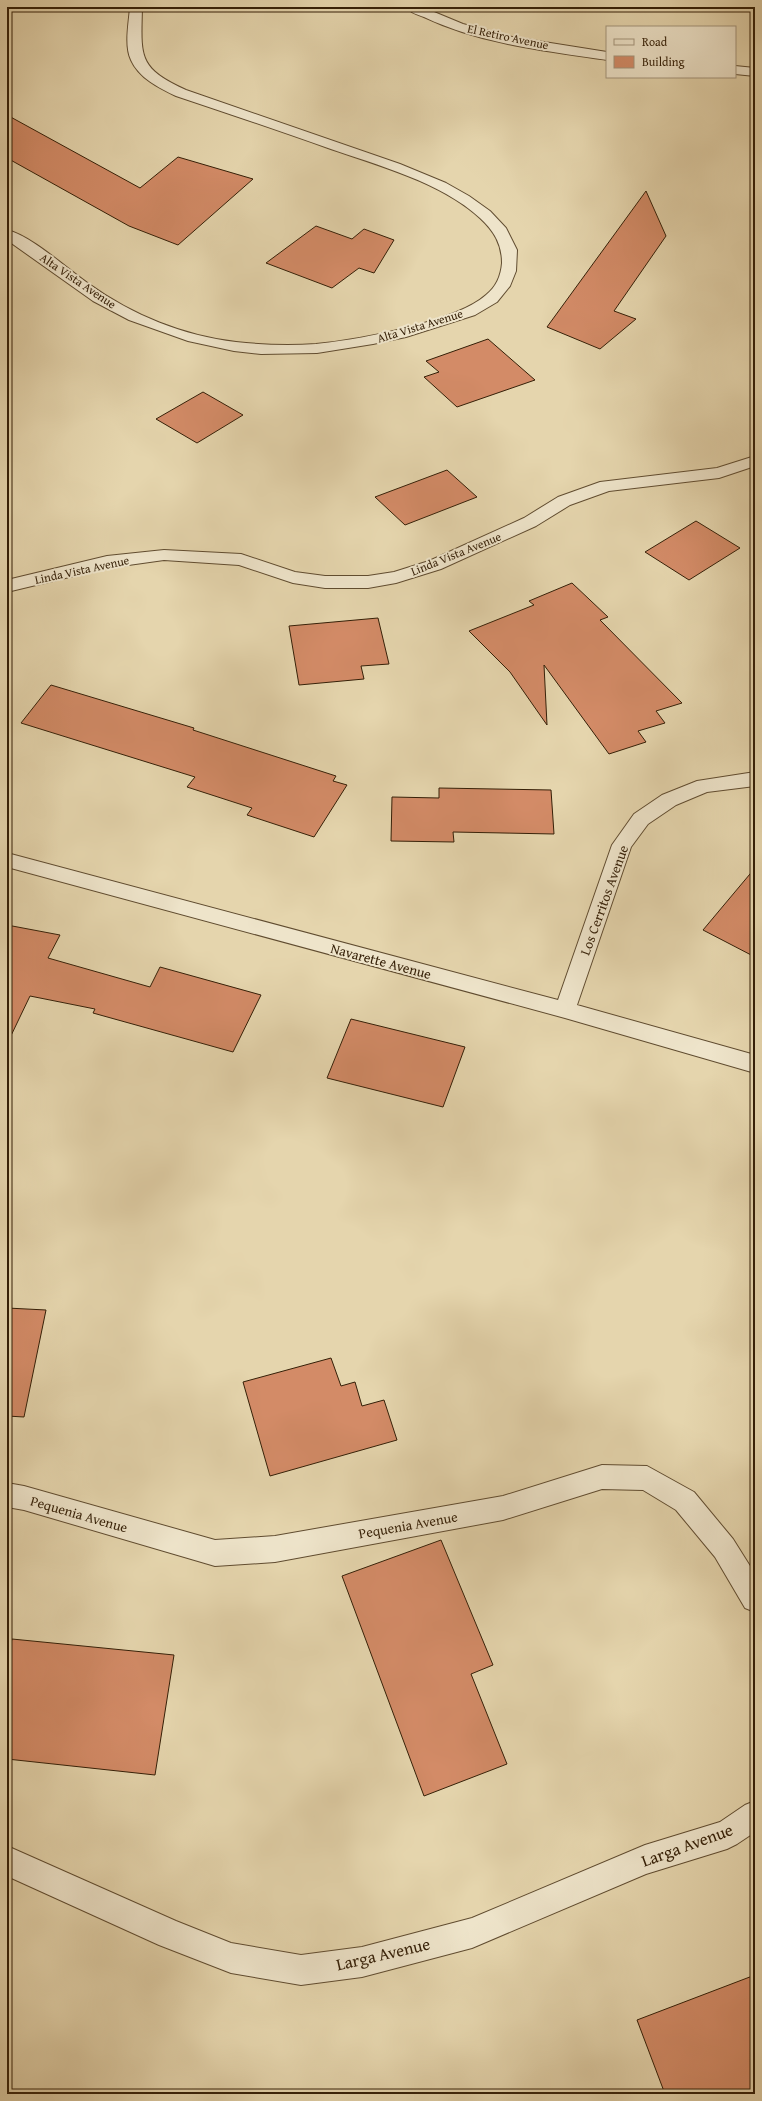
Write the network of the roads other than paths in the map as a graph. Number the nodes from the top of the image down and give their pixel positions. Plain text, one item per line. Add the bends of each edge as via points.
1 (136, 7) edge
2 (412, 7) edge
3 (606, 56) edge
4 (736, 70) edge
5 (755, 72) edge
6 (7, 234) edge
7 (755, 461) edge
8 (7, 586) edge
9 (755, 779) edge
10 (7, 860) edge
11 (565, 1010) junction
12 (755, 1064) edge
13 (7, 1495) edge
14 (755, 1599) edge
15 (755, 1816) edge
16 (7, 1861) edge

1 - 6 street, Alta Vista Avenue via 137,59 150,75 181,93 377,160 456,195 488,217 504,236 510,250 507,280 499,292 482,305 459,316 371,341 322,348 275,349 240,346 207,342 178,334 111,305
2 - 3 street, El Retiro Avenue via 445,22 485,34
4 - 5 street
7 - 8 street, Linda Vista Avenue via 719,473 606,486 564,501 530,522 435,565 396,577 368,582 325,582 293,577 241,560 164,555 107,562
9 - 11 street, Los Cerritos Avenue via 704,786 669,800 641,819 622,845
10 - 11 street, Navarette Avenue
11 - 12 street, Navarette Avenue
13 - 14 street, Pequenia Avenue via 215,1553 275,1549 503,1508 602,1477 647,1478 685,1501 724,1548
15 - 16 street, Larga Avenue via 727,1834 644,1860 472,1933 362,1962 301,1970 231,1958 170,1934

